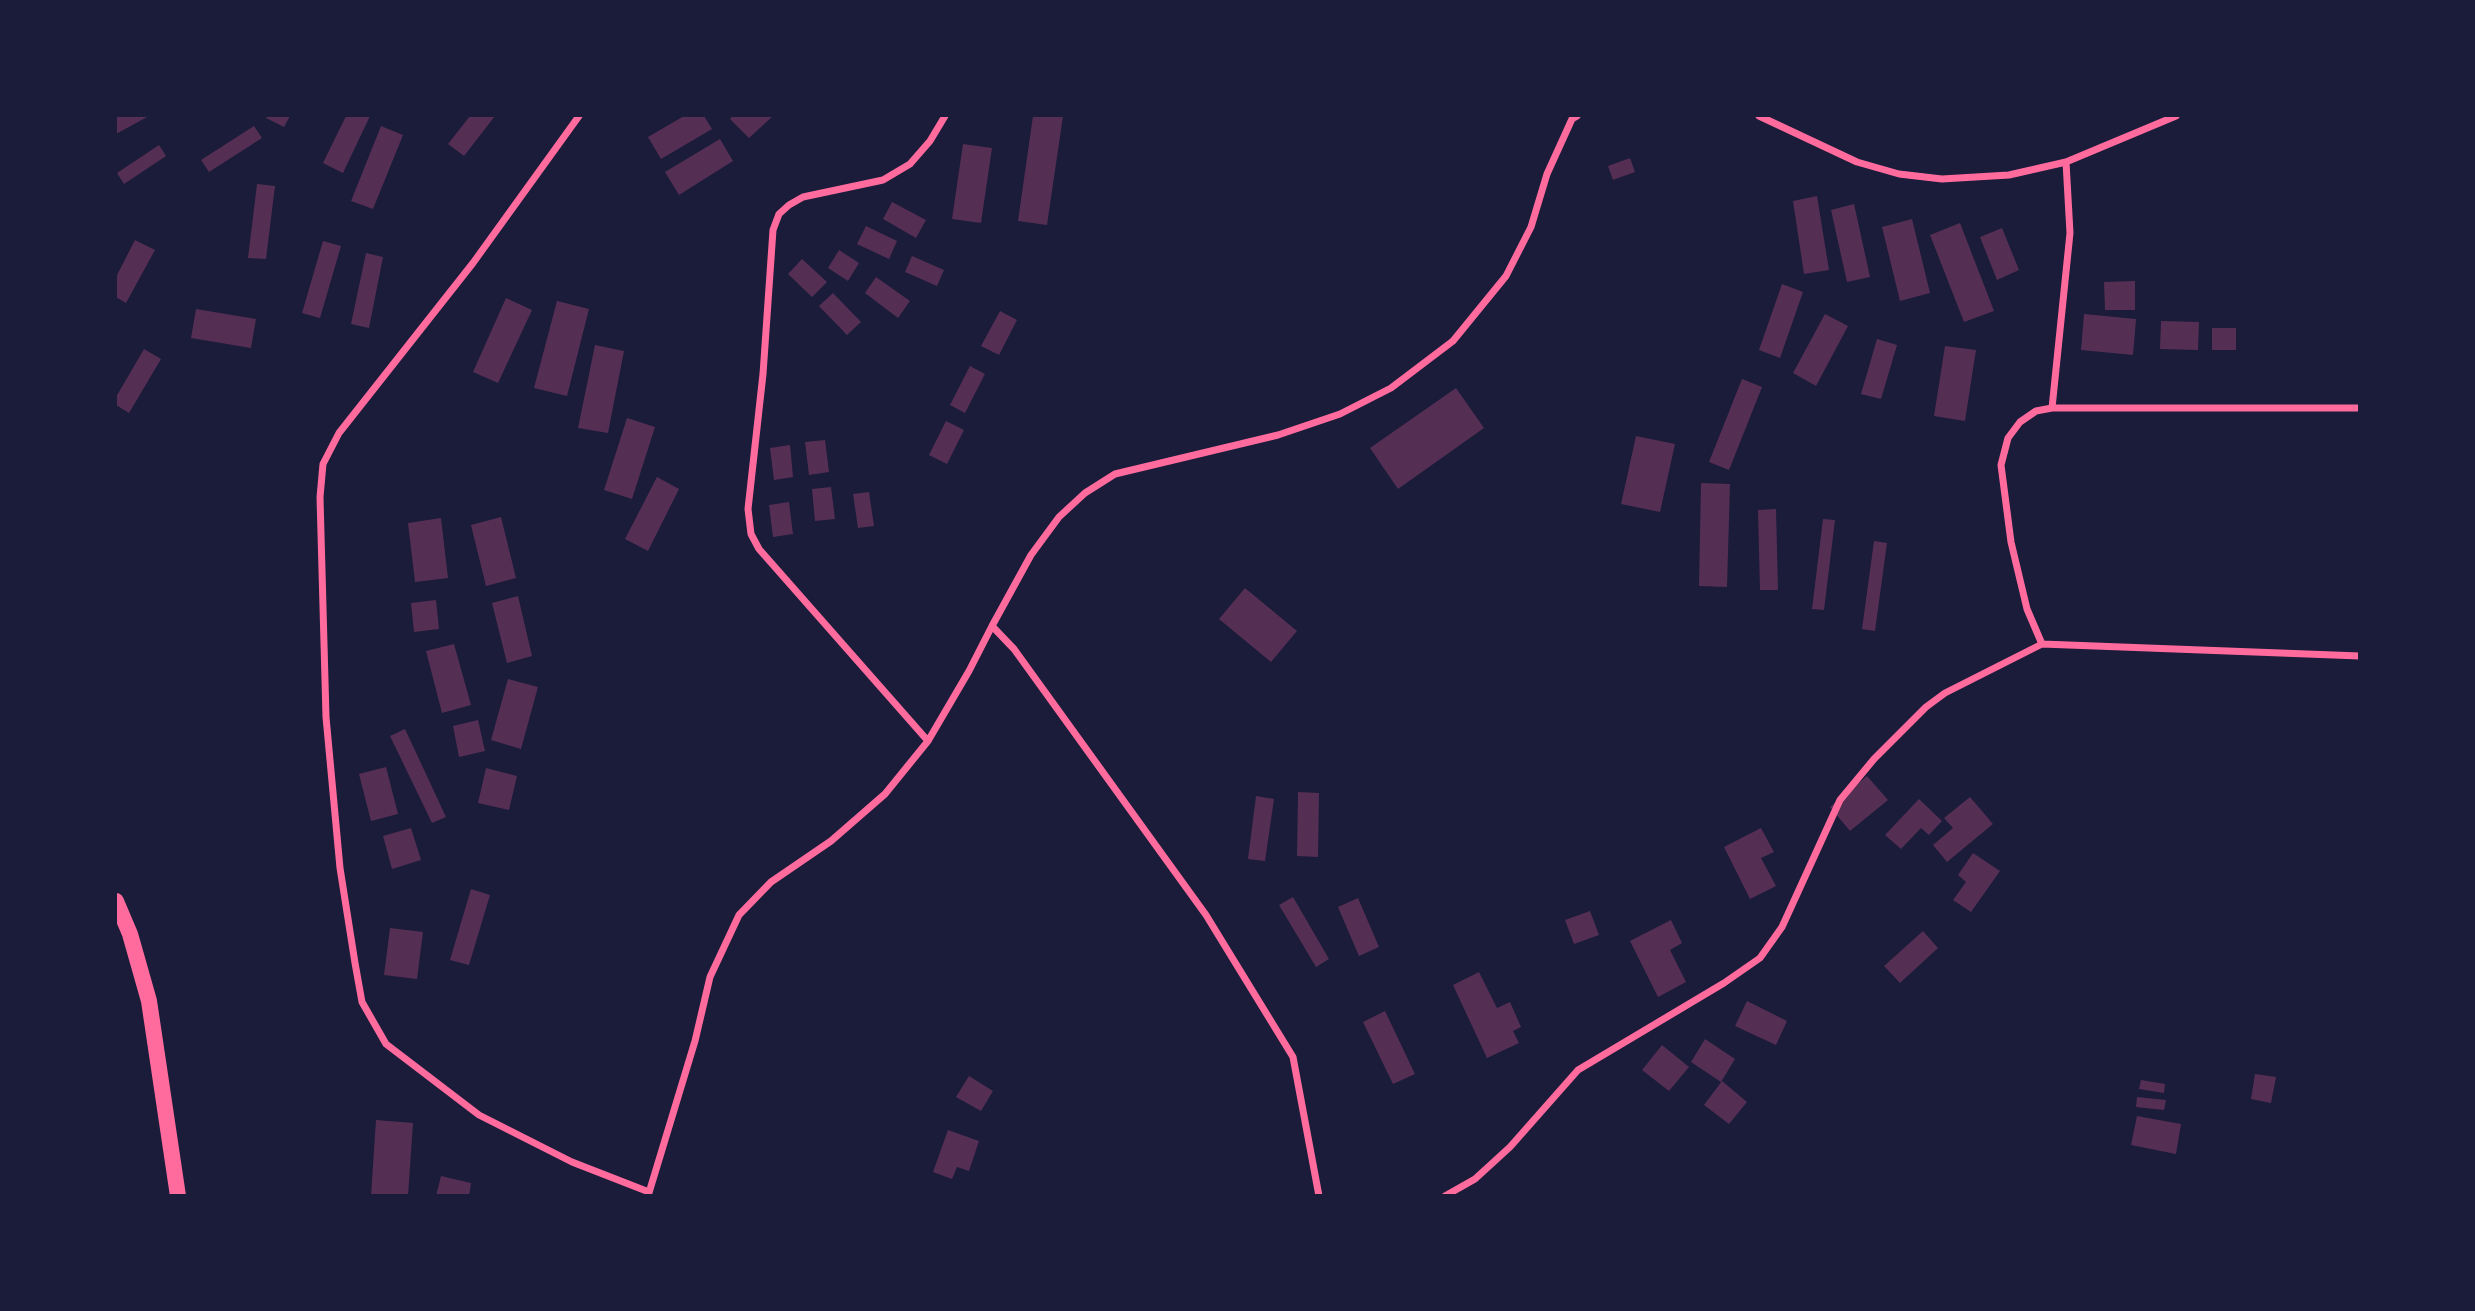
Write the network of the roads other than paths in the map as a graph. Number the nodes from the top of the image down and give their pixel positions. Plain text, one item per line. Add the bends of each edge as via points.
1 (579, 116) edge
2 (945, 116) edge
3 (1577, 116) edge
4 (1759, 116) edge
5 (2176, 116) edge
6 (2066, 162) junction
7 (2052, 408) junction
8 (2360, 408) edge
9 (992, 626) junction
10 (2042, 644) junction
11 (2360, 656) edge
12 (928, 741) junction
13 (116, 901) edge
14 (649, 1194) edge
15 (178, 1195) edge
16 (1319, 1195) edge
17 (1445, 1195) edge

1 - 14 street via 473,263 340,433 323,464 326,718 340,867 362,1002 386,1044 479,1115
2 - 12 street via 910,164 883,180 803,197 779,214 772,240 748,509 751,534 759,549
3 - 9 street via 1551,163 1531,227 1506,276 1453,341 1391,388 1340,414 1278,435 1115,474 1059,517 1031,555
4 - 6 street via 1857,162 1899,174 1942,179 2009,175
5 - 6 street
6 - 7 street via 2070,233
7 - 8 street
7 - 10 street via 2036,411 2020,422 2008,438 2001,465 2011,542 2027,609
9 - 12 street
9 - 16 street via 1014,649 1206,915 1293,1057
10 - 11 street
10 - 17 street via 1926,706 1874,760 1840,800 1782,927 1760,958 1578,1070 1510,1147 1475,1179
12 - 14 street via 885,794 831,841 771,882 739,915 710,977
13 - 15 main road via 149,1001

